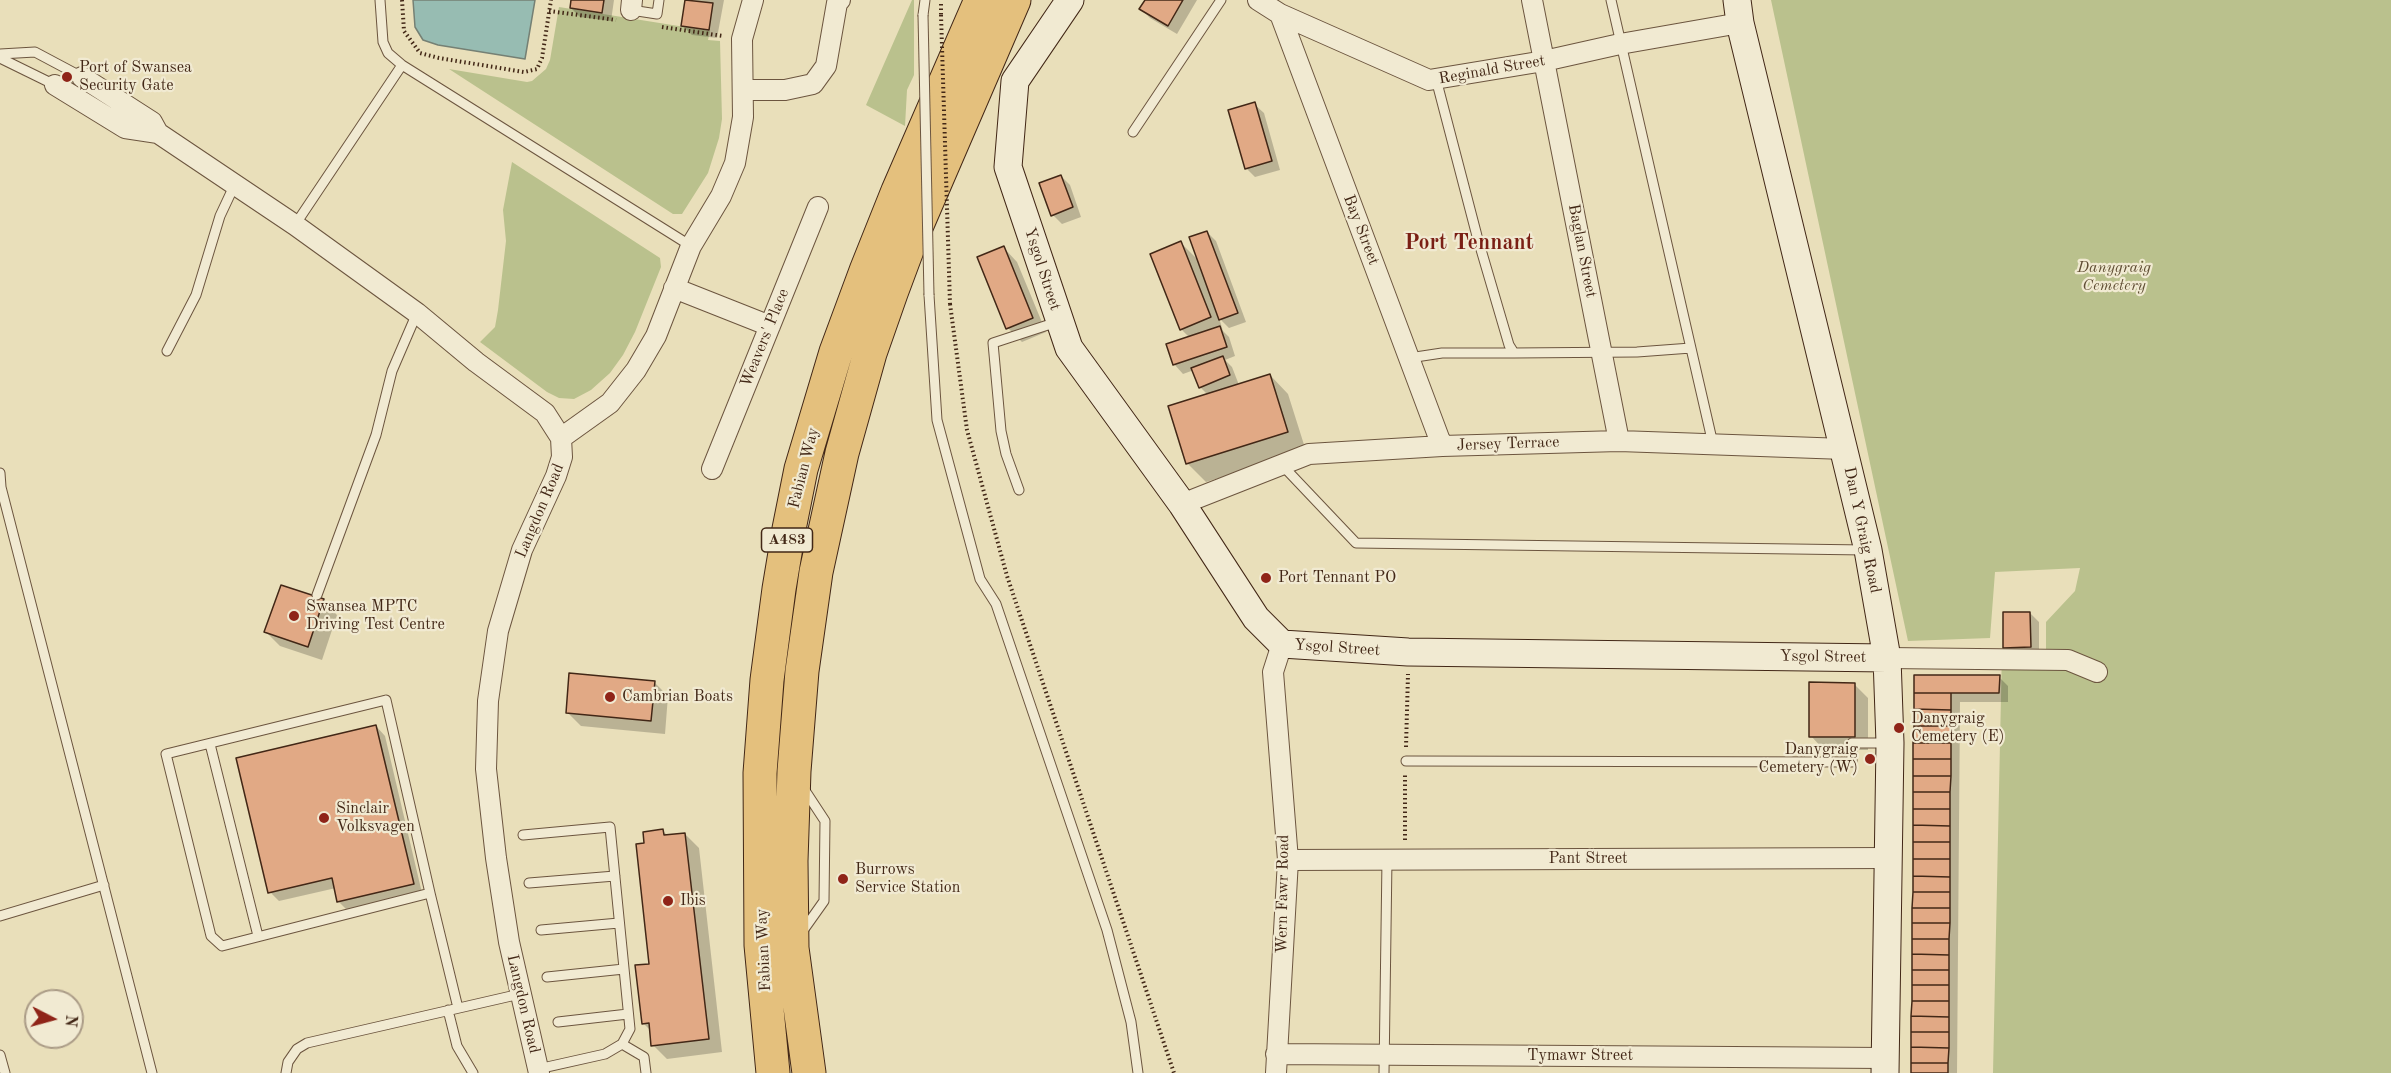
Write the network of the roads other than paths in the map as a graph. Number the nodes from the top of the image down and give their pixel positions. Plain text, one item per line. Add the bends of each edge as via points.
1 (380, 0) edge
2 (659, 0) edge
3 (753, 0) edge
4 (840, 0) edge
5 (925, 0) edge
6 (981, 0) edge
7 (1014, 0) edge
8 (1070, 0) edge
9 (1221, 0) edge
10 (1258, 0) edge
11 (1532, 0) edge
12 (1611, 0) edge
13 (632, 5) edge
14 (1738, 12) edge
15 (1280, 14) junction
16 (1620, 44) junction
17 (0, 56) edge
18 (1544, 62) junction
19 (402, 65) junction
20 (82, 76) joint
21 (1436, 79) junction
22 (55, 85) joint
23 (744, 90) junction
24 (1133, 132) dead end
25 (158, 133) junction
26 (234, 184) junction
27 (819, 207) dead end
28 (295, 225) junction
29 (691, 246) junction
30 (674, 288) junction
31 (417, 313) junction
32 (1059, 321) junction
33 (770, 326) junction
34 (1691, 348) junction
35 (167, 351) dead end
36 (1601, 351) junction
37 (1514, 353) junction
38 (1408, 358) junction
39 (561, 438) junction
40 (1619, 441) junction
41 (1713, 444) junction
42 (1442, 446) junction
43 (1845, 449) junction
44 (1282, 465) junction
45 (711, 469) dead end
46 (0, 473) edge
47 (1019, 490) dead end
48 (1182, 504) junction
49 (1868, 550) junction
50 (317, 595) dead end
51 (1282, 644) junction
52 (1887, 658) junction
53 (2097, 672) dead end
54 (1890, 743) junction
55 (210, 744) junction
56 (1406, 762) dead end
57 (523, 835) dead end
58 (1887, 858) junction
59 (1288, 860) junction
60 (1387, 860) junction
61 (615, 876) junction
62 (529, 883) dead end
63 (104, 885) junction
64 (430, 893) junction
65 (0, 916) edge
66 (619, 923) junction
67 (541, 930) dead end
68 (258, 936) junction
69 (624, 969) junction
70 (547, 977) dead end
71 (520, 994) junction
72 (458, 1008) junction
73 (448, 1010) junction
74 (628, 1014) junction
75 (558, 1022) dead end
76 (622, 1044) junction
77 (0, 1055) edge
78 (1276, 1063) edge
79 (1384, 1064) edge
80 (1885, 1066) edge
81 (538, 1071) edge
82 (5, 1073) edge
83 (152, 1073) edge
84 (286, 1073) edge
85 (473, 1073) edge
86 (646, 1073) edge
87 (774, 1073) edge
88 (809, 1073) edge
89 (1138, 1073) edge

1 - 19 lane via 383,42
2 - 13 lane via 657,14
3 - 23 street, Langdon Road via 741,39
4 - 23 street via 826,66 813,84 785,90
5 - 89 lane, bridge via 929,295 937,420 980,579 996,604 1107,930 1131,1023
6 - 87 highway, Fabian Way / A483 via 890,211 840,342 801,469 789,529 767,680 760,772 761,945
7 - 88 highway, Fabian Way / A483 via 913,234 870,353 842,453 816,572 802,671 791,861 792,948
8 - 32 street, Ysgol Street via 1016,81 1008,167
9 - 24 lane
10 - 15 street, Reginald Street
11 - 18 street, Baglan Street
12 - 16 lane
14 - 16 street, Reginald Street
14 - 43 street, Dan Y Graig Road
15 - 21 street, Reginald Street via 1429,80
15 - 38 street, Bay Street
16 - 18 street, Reginald Street
16 - 34 lane
17 - 20 lane via 34,52
17 - 22 lane
18 - 21 street, Reginald Street
18 - 36 street, Baglan Street
19 - 28 lane
19 - 29 lane
20 - 25 street via 152,122
21 - 37 lane via 1477,236
22 - 25 street via 124,128
23 - 29 street, Langdon Road via 735,163 721,196
25 - 26 street
26 - 28 street
26 - 35 lane via 195,295
27 - 33 street, Weavers' Place
28 - 31 street
29 - 30 street, Langdon Road
30 - 33 street
30 - 39 street, Langdon Road via 656,336 636,370 610,403
31 - 39 street via 545,413
31 - 50 lane via 392,371 376,435
32 - 47 lane via 993,343 1001,431
32 - 48 street, Ysgol Street via 1068,348
33 - 45 street, Weavers' Place
34 - 36 lane
34 - 41 lane
36 - 37 lane
36 - 40 street, Baglan Street
37 - 38 lane via 1442,353
38 - 42 street, Bay Street
39 - 71 street, Langdon Road via 562,457 556,476 522,549 498,631 488,701 486,769 496,858
40 - 41 street, Jersey Terrace
40 - 42 street, Jersey Terrace
41 - 43 street, Jersey Terrace
42 - 44 street, Jersey Terrace via 1309,454
43 - 49 street, Dan Y Graig Road
44 - 48 street, Jersey Terrace
44 - 49 lane via 1356,543
46 - 63 lane
48 - 51 street, Ysgol Street via 1256,618
49 - 52 street, Dan Y Graig Road
51 - 52 street, Ysgol Street via 1408,652
51 - 59 street, Wern Fawr Road via 1273,672
52 - 53 street, Ysgol Street via 2068,660
52 - 54 street, Dan Y Graig Road
54 - 56 lane via 1852,743 1852,762
54 - 58 street, Dan Y Graig Road
55 - 64 lane via 386,700
55 - 68 lane
55 - 68 lane via 166,754 208,925 211,936 222,946
57 - 61 lane via 610,827
58 - 60 street, Pant Street
58 - 80 street, Dan Y Graig Road
59 - 60 street, Pant Street
59 - 78 street, Wern Fawr Road
60 - 79 lane
61 - 62 lane
61 - 66 lane
63 - 65 lane
63 - 83 lane
64 - 68 lane
64 - 72 lane
66 - 67 lane
66 - 69 lane
69 - 70 lane
69 - 74 lane
71 - 72 lane
71 - 81 street, Langdon Road
72 - 73 lane
73 - 84 lane via 307,1042 288,1062
73 - 85 lane via 457,1046
74 - 75 lane
74 - 76 lane via 630,1029
76 - 81 lane via 605,1054
76 - 86 lane via 644,1057
77 - 82 lane
78 - 79 street, Tymawr Street
79 - 80 street, Tymawr Street

